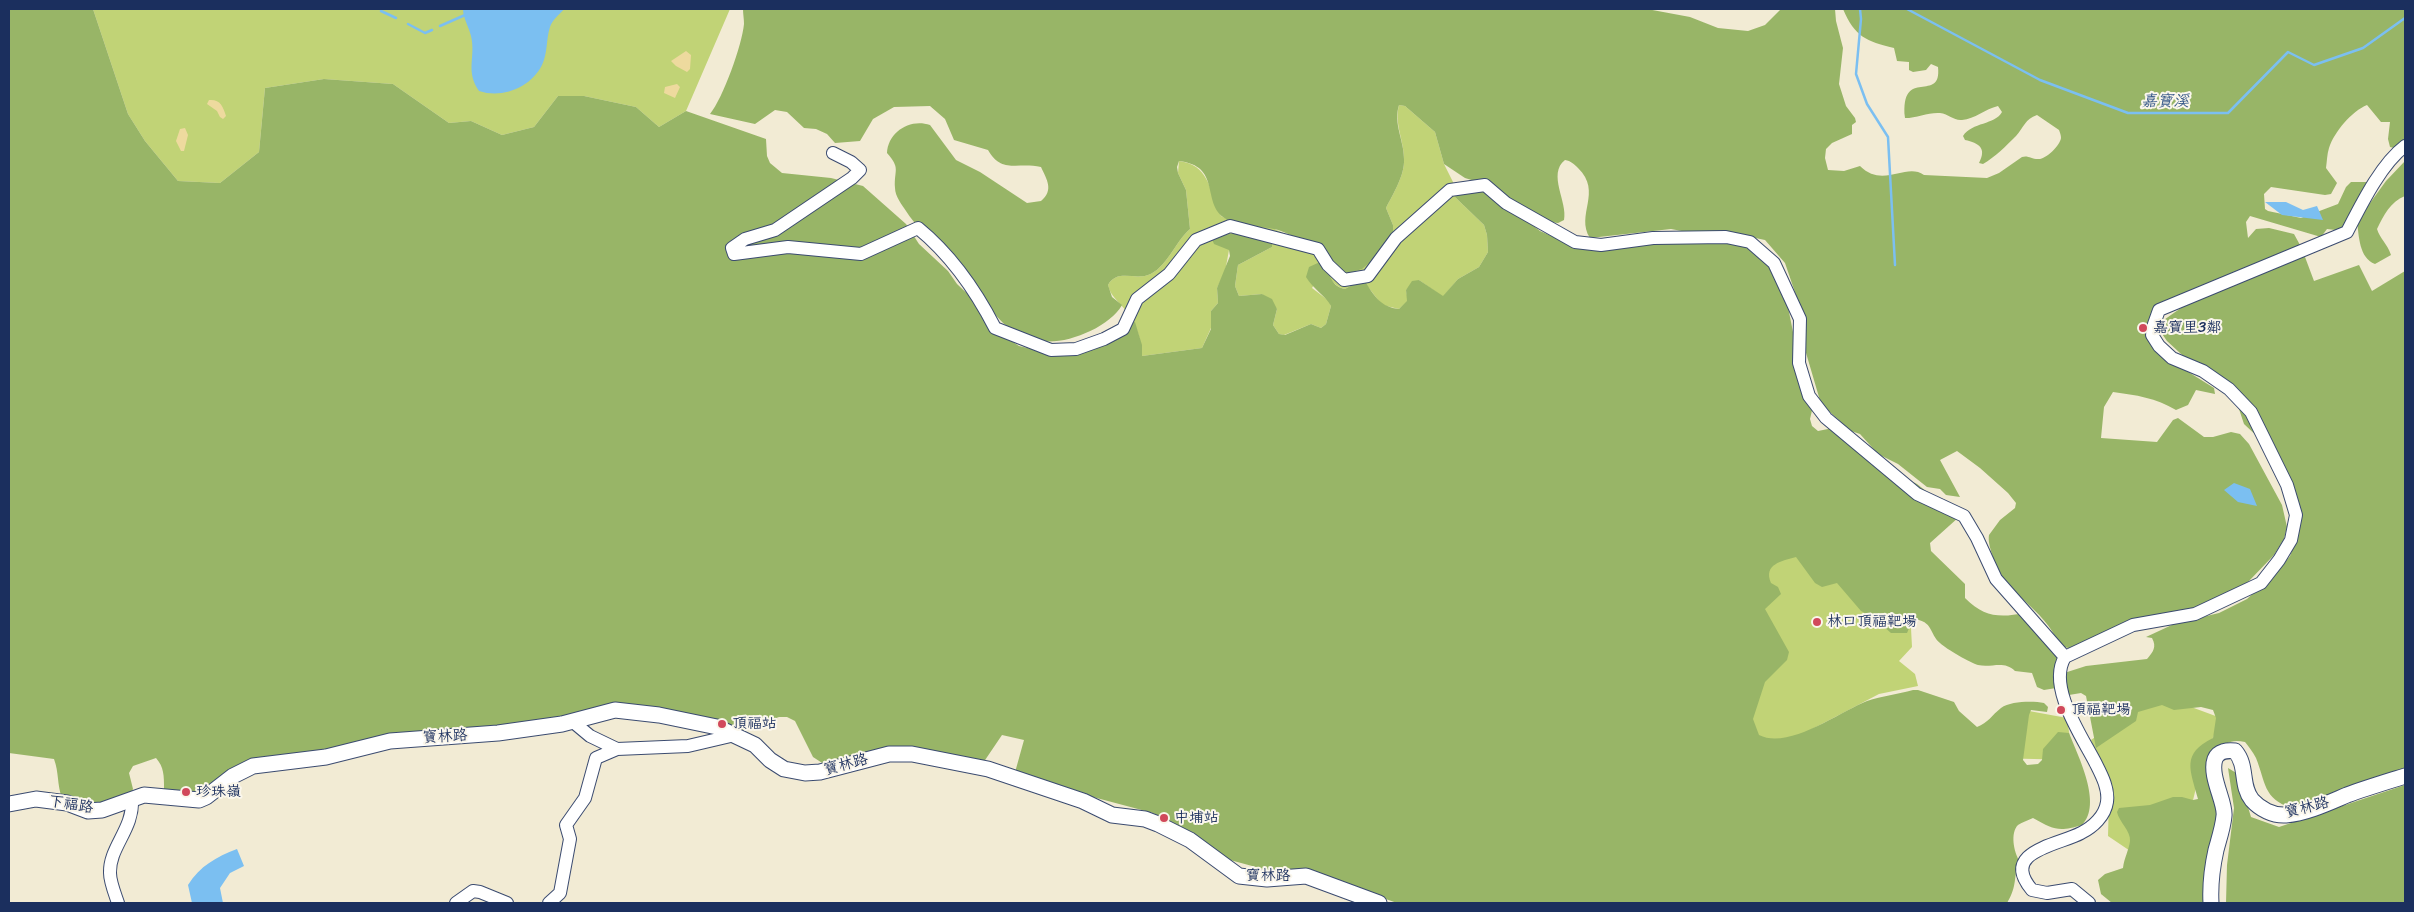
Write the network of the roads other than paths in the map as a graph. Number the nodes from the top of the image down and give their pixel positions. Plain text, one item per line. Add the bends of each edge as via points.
1 (2405, 146) edge
2 (833, 153) dead end
3 (2064, 657) junction
4 (572, 721) junction
5 (735, 735) junction
6 (617, 749) junction
7 (2405, 776) edge
8 (132, 799) junction
9 (9, 804) edge
10 (118, 903) edge
11 (456, 903) edge
12 (507, 903) edge
13 (549, 903) edge
14 (1379, 903) edge
15 (2089, 903) edge
16 (2211, 903) edge

1 - 3 street via 2362,204 2347,232 2159,310 2154,324 2152,335 2172,358 2203,371 2230,390 2251,412 2287,485 2296,515 2291,540 2280,560 2261,582 2194,614 2133,625
2 - 3 street via 860,170 775,230 745,239 732,248 734,254 788,247 861,254 918,228 934,240 979,296 995,328 1051,350 1076,349 1123,329 1136,299 1169,274 1196,240 1230,226 1318,249 1328,265 1344,280 1368,276 1396,238 1450,190 1485,185 1506,203 1575,242 1601,245 1653,238 1726,236 1750,242 1774,264 1800,319 1799,363 1810,396 1826,418 1917,494 1964,516 1996,579
3 - 15 street via 2059,666 2060,688 2103,778 2107,803 2094,825 2080,834 2035,850 2022,870 2025,882 2032,890 2048,893 2072,889
4 - 5 main road, 寶林路 via 615,710 680,719
4 - 6 street via 590,736
4 - 8 main road, 寶林路 via 498,733 390,741 326,757 253,766 199,800 144,795
5 - 6 street via 688,746
5 - 14 main road, 寶林路 via 755,745 784,769 805,773 888,754 912,754 988,769 1083,801 1112,815 1158,824 1190,840 1238,876 1306,876
6 - 13 street via 596,758 585,798 566,825 570,840 560,893
7 - 16 main road, 寶林路 via 2323,806 2285,815 2272,814 2247,794 2244,767 2235,751 2220,754 2215,759 2215,774 2225,814 2210,878
8 - 9 main road, 下福路 via 102,810 88,811 67,803 36,799
8 - 10 street via 130,822 112,857 110,873
11 - 12 street via 473,891

